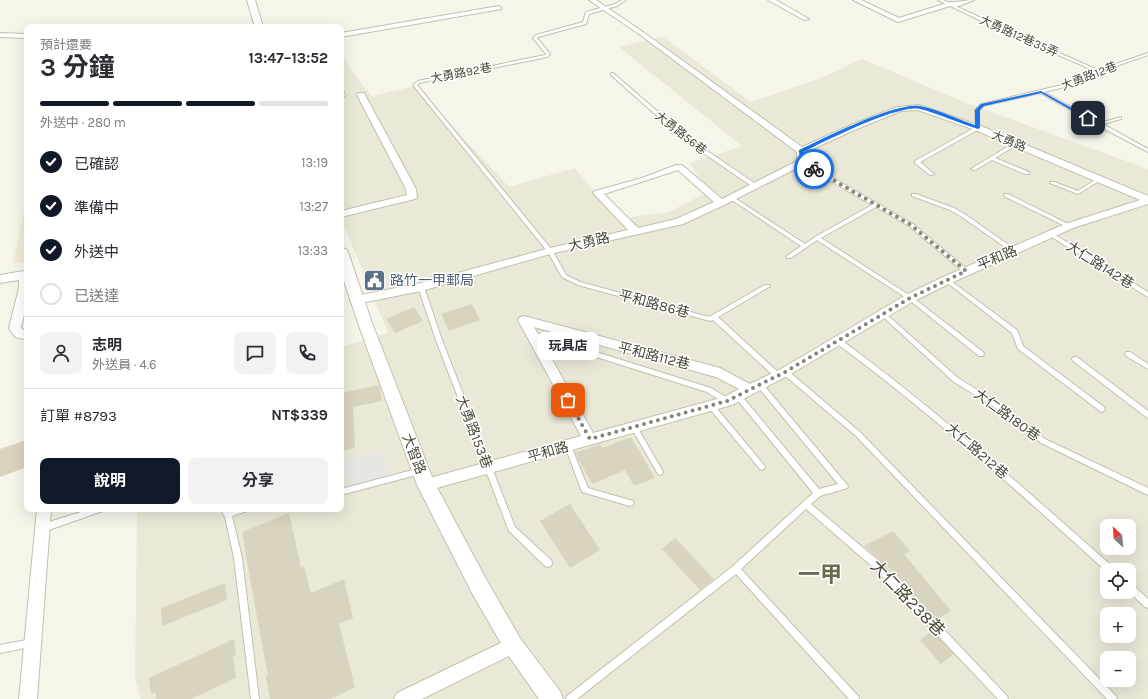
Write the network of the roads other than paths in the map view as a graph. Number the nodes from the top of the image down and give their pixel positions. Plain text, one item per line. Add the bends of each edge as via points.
1 (251, 0) edge
2 (592, 0) edge
3 (624, 0) edge
4 (771, 0) edge
5 (856, 0) edge
6 (940, 0) edge
7 (971, 0) edge
8 (950, 4) junction
9 (499, 8) dead end
10 (603, 8) junction
11 (806, 19) dead end
12 (258, 24) edge
13 (0, 35) edge
14 (344, 35) edge
15 (24, 36) edge
16 (1148, 54) edge
17 (1098, 71) junction
18 (612, 74) dead end
19 (1041, 92) junction
20 (361, 95) dead end
21 (1120, 118) dead end
22 (1100, 125) junction
23 (978, 128) junction
24 (1077, 131) dead end
25 (1016, 144) junction
26 (801, 151) junction
27 (1148, 151) edge
28 (992, 158) junction
29 (802, 162) junction
30 (973, 169) dead end
31 (1027, 173) dead end
32 (932, 174) dead end
33 (1100, 178) junction
34 (1052, 183) dead end
35 (755, 186) junction
36 (914, 195) dead end
37 (1006, 195) dead end
38 (731, 198) junction
39 (1148, 200) edge
40 (721, 203) junction
41 (875, 205) junction
42 (344, 213) edge
43 (1069, 226) junction
44 (635, 231) junction
45 (1052, 234) junction
46 (817, 238) junction
47 (805, 246) junction
48 (550, 251) junction
49 (1014, 251) junction
50 (790, 257) dead end
51 (344, 262) edge
52 (966, 271) junction
53 (24, 275) edge
54 (0, 279) edge
55 (947, 280) junction
56 (767, 286) dead end
57 (421, 287) junction
58 (24, 292) edge
59 (1148, 295) edge
60 (910, 298) junction
61 (356, 300) junction
62 (883, 314) junction
63 (714, 317) junction
64 (24, 334) edge
65 (531, 334) junction
66 (838, 341) junction
67 (981, 354) dead end
68 (1128, 354) dead end
69 (1075, 359) dead end
70 (1148, 367) edge
71 (781, 374) junction
72 (756, 388) junction
73 (738, 396) junction
74 (727, 401) junction
75 (711, 406) junction
76 (1102, 409) dead end
77 (1148, 415) edge
78 (634, 427) junction
79 (590, 439) junction
80 (568, 446) junction
81 (762, 467) dead end
82 (489, 468) junction
83 (660, 472) dead end
84 (423, 478) junction
85 (344, 491) edge
86 (1148, 492) edge
87 (818, 493) junction
88 (630, 503) dead end
89 (806, 504) junction
90 (44, 512) edge
91 (91, 512) edge
92 (227, 512) edge
93 (42, 528) junction
94 (548, 563) dead end
95 (1102, 563) edge
96 (736, 569) junction
97 (1136, 593) edge
98 (1148, 604) edge
99 (32, 643) junction
100 (513, 645) junction
101 (0, 649) edge
102 (28, 699) edge
103 (255, 699) edge
104 (403, 699) edge
105 (552, 699) edge
106 (570, 699) edge
107 (855, 699) edge
108 (1004, 699) edge
109 (1113, 699) edge

1 - 12 street
2 - 10 street
3 - 10 lane, 大勇路92巷
4 - 11 street
5 - 8 street via 898,20
6 - 8 lane, 大勇路12巷35弄
7 - 8 street via 957,5
8 - 17 lane, 大勇路12巷35弄 via 997,28
9 - 14 street
10 - 26 street
10 - 48 lane, 大勇路92巷 via 587,13 585,23 537,36 535,38 548,54 546,56 418,82 415,85
13 - 15 street
16 - 17 lane, 大勇路12巷
17 - 19 lane, 大勇路12巷 via 1072,84
18 - 35 lane, 大勇路56巷 via 686,138
19 - 22 lane
19 - 23 lane, 大勇路12巷 via 982,105 978,110
20 - 42 street via 411,188 412,197
21 - 22 lane
22 - 24 lane
22 - 27 lane
23 - 25 street, 大勇路
23 - 26 street, 大勇路 via 919,107 900,109
23 - 32 lane via 917,162
25 - 28 lane
25 - 33 street, 大勇路
26 - 29 street
28 - 30 lane
28 - 31 lane
29 - 35 street, 大勇路
29 - 41 lane
33 - 34 lane via 1078,193
33 - 39 street, 大勇路
35 - 38 street, 大勇路
36 - 49 lane via 952,209
37 - 43 lane
38 - 40 street, 大勇路
38 - 47 lane
39 - 43 street, 平和路
40 - 44 street, 大勇路 via 679,222
40 - 44 street via 679,167 598,193
41 - 46 lane
41 - 52 lane via 911,225
43 - 45 street, 平和路
44 - 48 street, 大勇路
45 - 49 street, 平和路
45 - 59 lane, 大仁路142巷
46 - 47 lane
46 - 60 lane
47 - 50 lane
48 - 57 street, 大勇路
48 - 63 lane, 平和路86巷 via 564,276 578,283 710,319
49 - 52 street, 平和路
51 - 61 street, 大智路
52 - 55 street, 平和路
53 - 54 street
55 - 60 street, 平和路
55 - 76 lane via 1015,332 1020,347
56 - 63 lane
57 - 61 street, 大勇路
57 - 82 lane, 大勇路153巷 via 441,346
58 - 64 street via 15,328 20,335
60 - 62 street, 平和路
60 - 67 lane
61 - 84 street, 大智路
62 - 66 street, 平和路
62 - 86 lane, 大仁路180巷 via 956,380 992,402 1043,441
63 - 71 lane
65 - 72 street, 平和路112巷 via 524,320 720,373
65 - 74 lane via 709,390
65 - 79 street, 平和路112巷
66 - 71 street, 平和路
66 - 95 lane, 大仁路212巷 via 876,368 966,441
68 - 70 lane
69 - 77 lane
71 - 72 street, 平和路
71 - 109 lane via 858,434
72 - 73 street, 平和路
72 - 87 lane via 844,486
73 - 74 street, 平和路
73 - 87 lane
74 - 75 street, 平和路
75 - 78 street, 平和路
75 - 81 lane
78 - 79 street, 平和路
78 - 83 lane
79 - 80 street, 平和路
80 - 82 street, 平和路
80 - 88 lane via 585,490
82 - 84 street, 平和路
82 - 94 lane, 大勇路153巷 via 512,529
84 - 85 lane
84 - 100 street, 大智路
87 - 89 lane
89 - 96 lane
89 - 108 lane, 大仁路238巷 via 878,565
90 - 93 street
91 - 93 lane
92 - 103 lane via 238,558
93 - 99 street
96 - 106 lane
96 - 107 lane
97 - 98 lane
99 - 101 lane
99 - 102 street
100 - 104 street
100 - 105 street, 大智路

